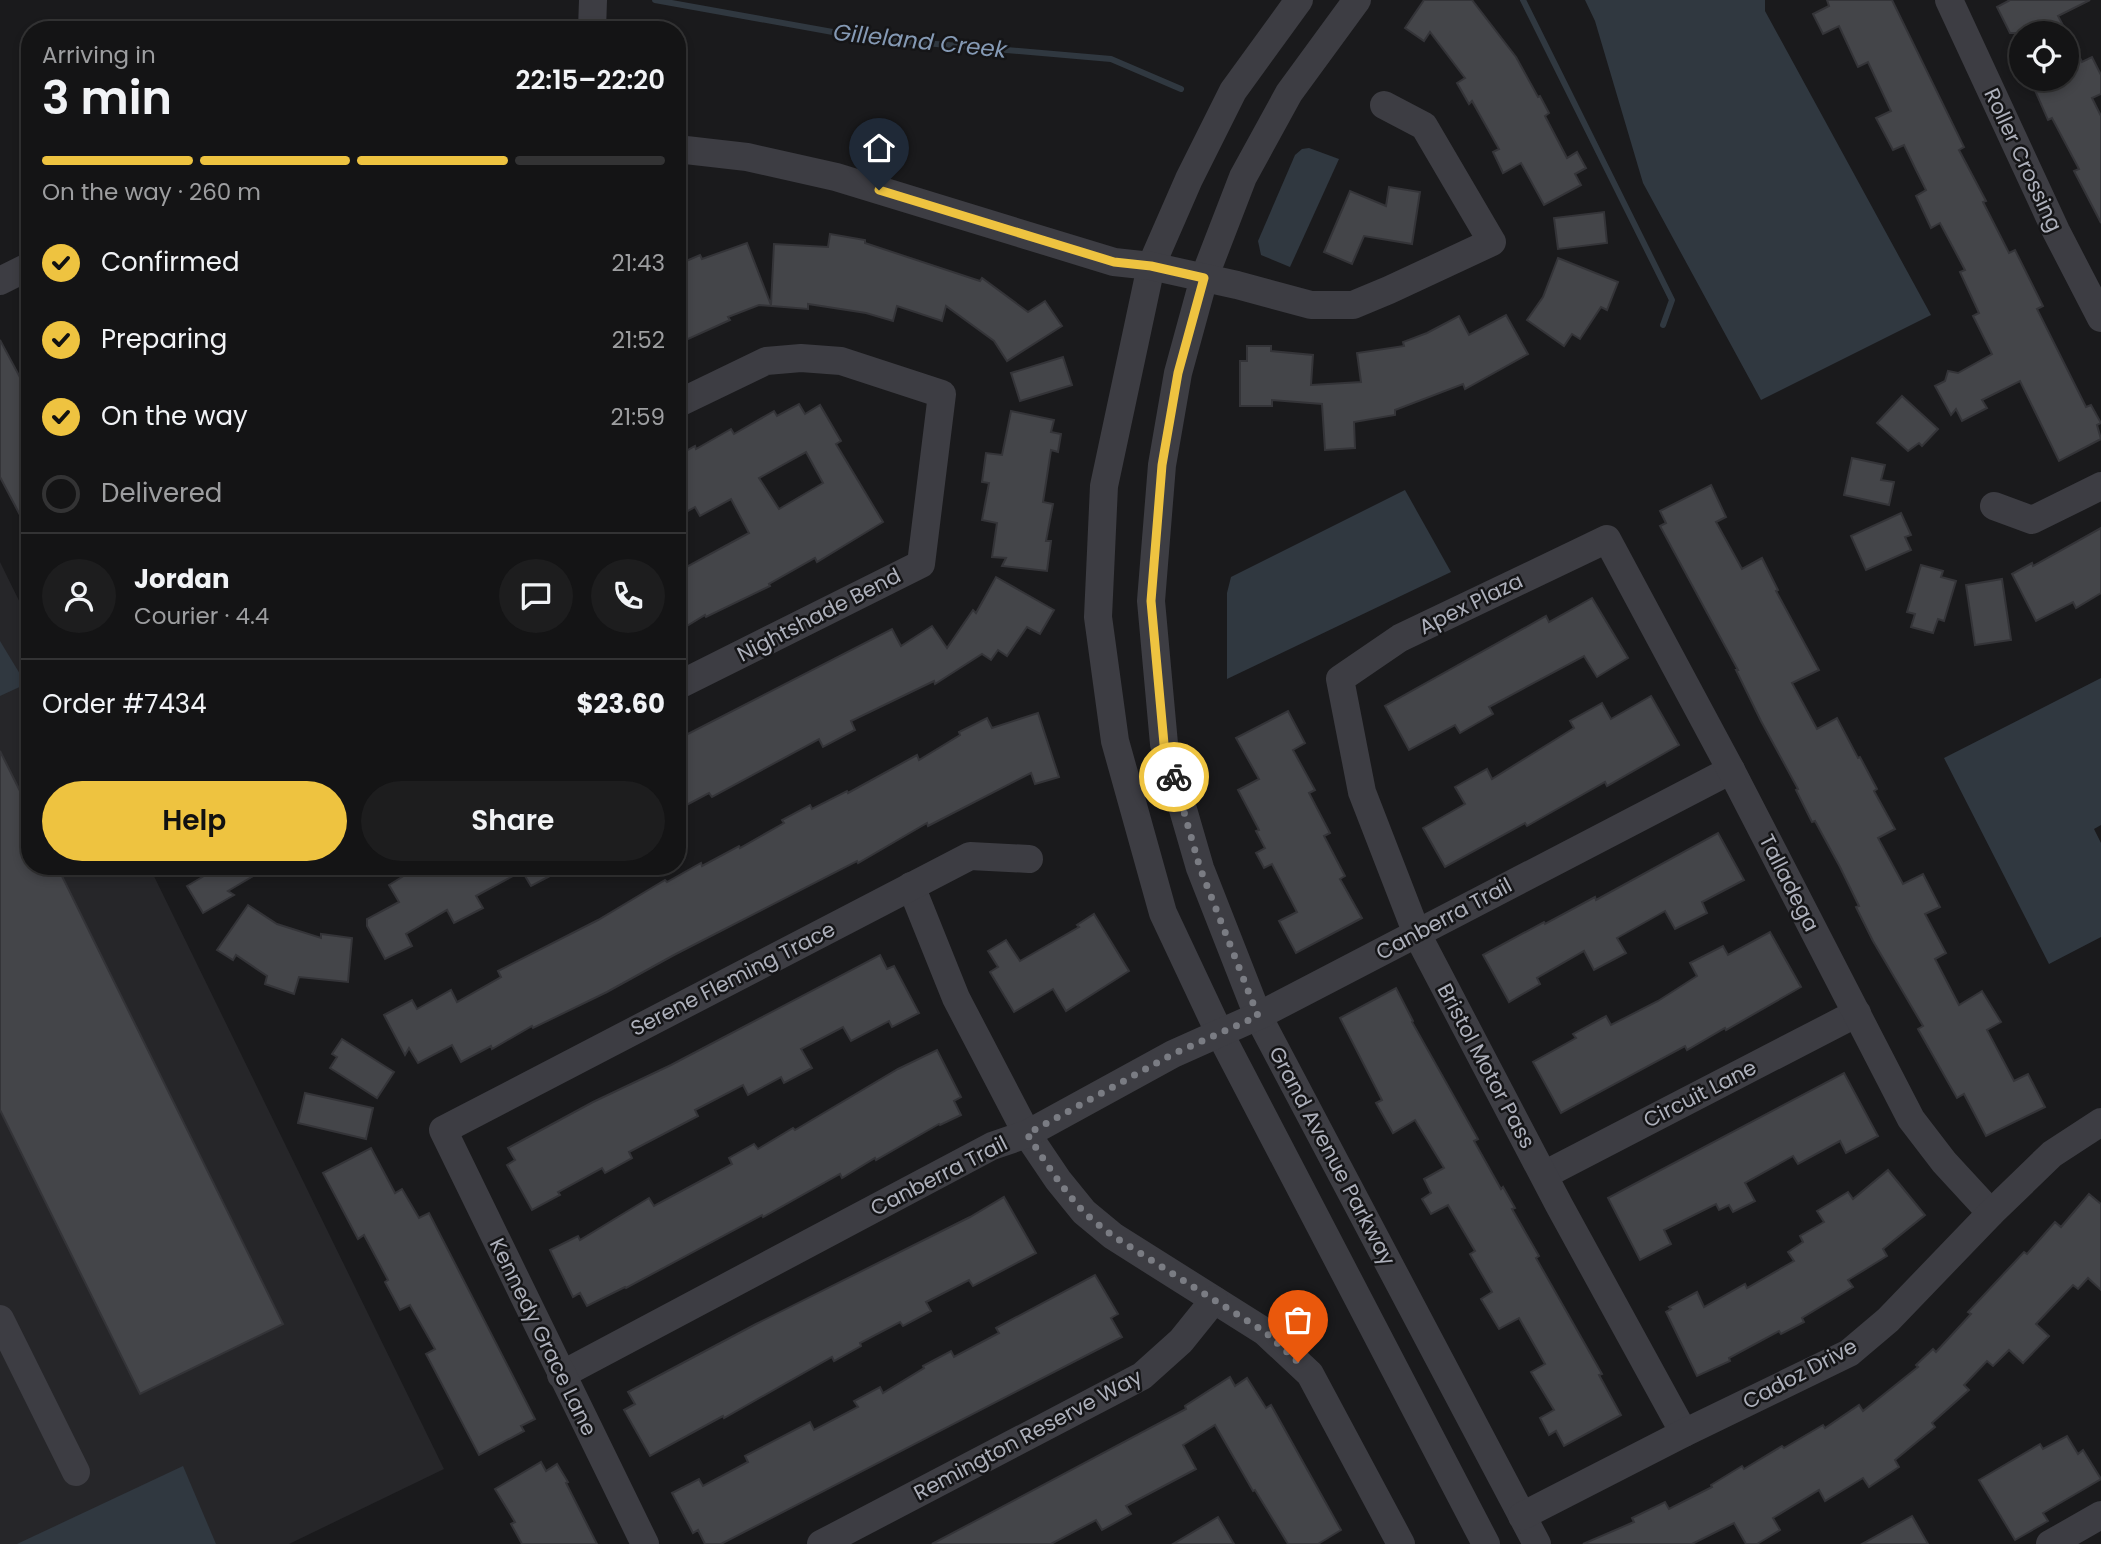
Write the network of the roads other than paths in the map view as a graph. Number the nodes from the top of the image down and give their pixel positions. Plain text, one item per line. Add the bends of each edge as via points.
1 (593, 0) edge
2 (1299, 0) edge
3 (1357, 0) edge
4 (1949, 0) edge
5 (592, 21) edge
6 (1384, 105) dead end
7 (686, 150) edge
8 (1151, 266) junction
9 (1204, 278) junction
10 (2101, 318) edge
11 (686, 400) edge
12 (2101, 486) edge
13 (1994, 506) dead end
14 (1607, 539) joint
15 (1340, 679) joint
16 (686, 682) edge
17 (1731, 770) junction
18 (1029, 859) dead end
19 (911, 886) junction
20 (1417, 934) junction
21 (1857, 1013) junction
22 (1258, 1016) junction
23 (1219, 1032) junction
24 (2101, 1122) edge
25 (443, 1130) joint
26 (1027, 1134) junction
27 (1544, 1175) junction
28 (1991, 1213) junction
29 (1214, 1300) junction
30 (0, 1319) edge
31 (561, 1375) junction
32 (1684, 1433) junction
33 (76, 1472) dead end
34 (2101, 1515) edge
35 (1522, 1516) junction
36 (645, 1544) edge
37 (821, 1544) edge
38 (1401, 1544) edge
39 (1486, 1544) edge
40 (1537, 1544) edge
41 (2050, 1544) edge

1 - 5 street
2 - 8 street, Grand Avenue Parkway via 1233,91
3 - 9 street, Grand Avenue Parkway via 1289,93 1243,177
4 - 10 street, Roller Crossing
6 - 9 street via 1424,126 1492,242 1353,304 1311,305
7 - 8 street via 747,157 836,177 1114,262
8 - 9 street
8 - 23 street, Grand Avenue Parkway via 1104,485 1098,617 1115,741 1163,913
9 - 22 street, Grand Avenue Parkway via 1178,373 1162,465 1151,601 1164,744 1200,868
11 - 16 street, Nightshade Bend via 765,361 801,358 841,361 942,394 921,564
12 - 13 street via 2032,520
14 - 15 street, Apex Plaza via 1401,638
14 - 17 street, Talladega
15 - 20 street, Bristol Motor Pass via 1362,792
17 - 20 street, Canberra Trail
17 - 21 street, Talladega
18 - 19 street, Serene Fleming Trace via 970,856
19 - 25 street, Serene Fleming Trace
19 - 26 street via 956,998
20 - 22 street, Canberra Trail
20 - 27 street, Bristol Motor Pass
21 - 27 street, Circuit Lane
21 - 28 street, Talladega via 1911,1119
22 - 23 street, Canberra Trail
22 - 35 street, Grand Avenue Parkway
23 - 26 street, Canberra Trail
23 - 39 street, Grand Avenue Parkway
24 - 28 street, Cadoz Drive via 2052,1153
25 - 31 street, Kennedy Grace Lane
26 - 29 street via 1084,1212 1113,1236
26 - 31 street, Canberra Trail via 992,1146
27 - 32 street, Bristol Motor Pass
28 - 32 street, Cadoz Drive via 1888,1320 1849,1353
29 - 37 street, Remington Reserve Way via 1181,1341 1142,1376
29 - 38 street via 1265,1332 1310,1374
30 - 33 street
31 - 36 street, Kennedy Grace Lane
32 - 35 street, Cadoz Drive
34 - 41 street
35 - 40 street, Grand Avenue Parkway

